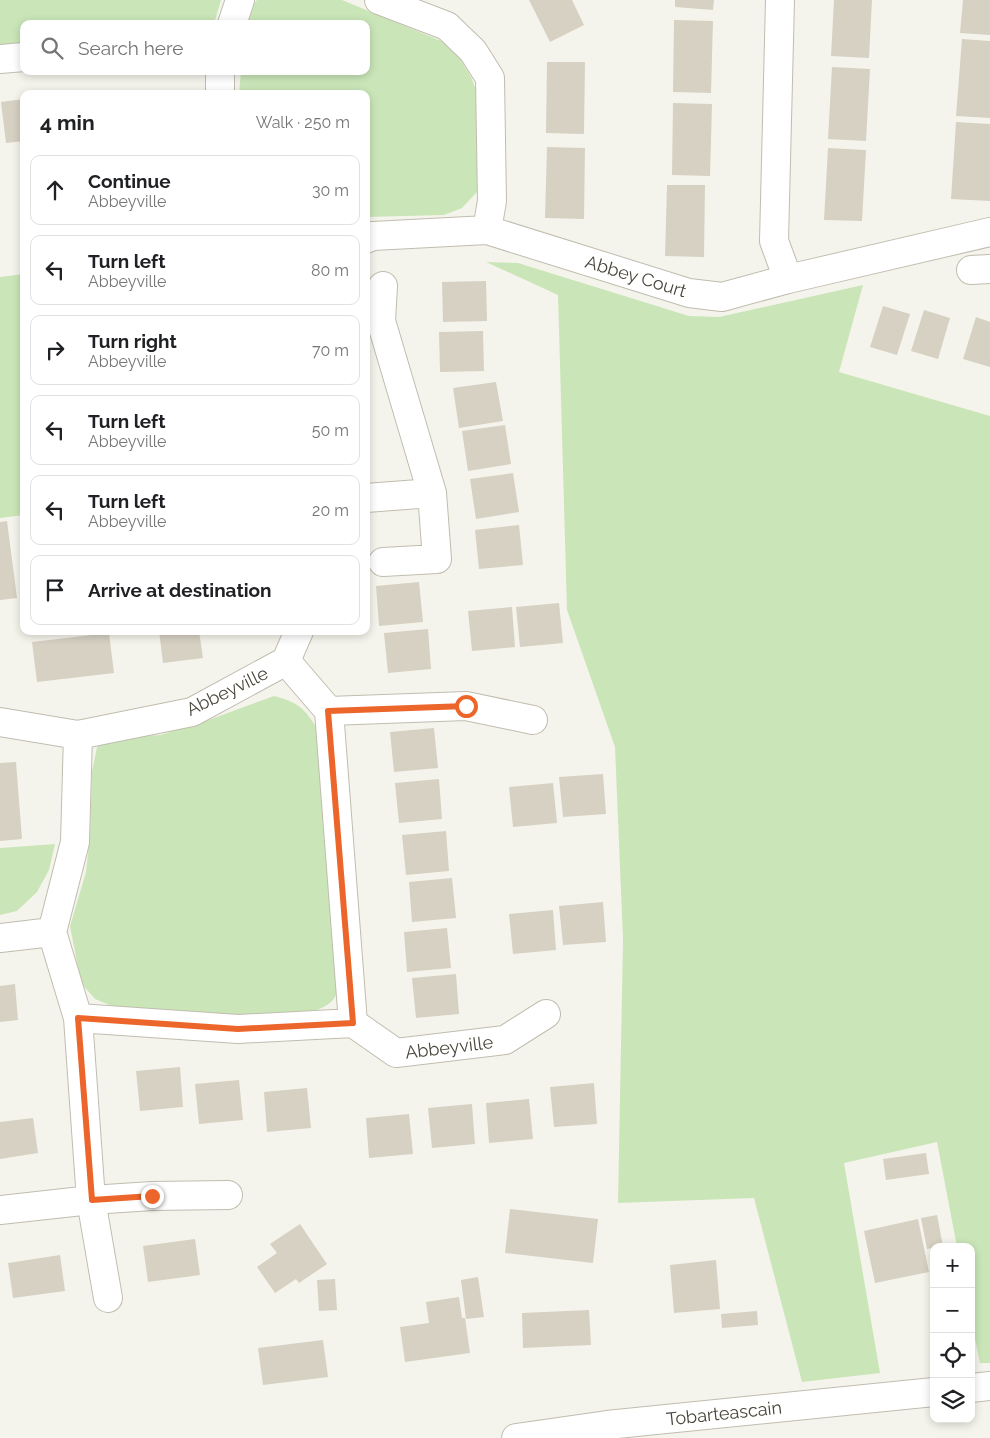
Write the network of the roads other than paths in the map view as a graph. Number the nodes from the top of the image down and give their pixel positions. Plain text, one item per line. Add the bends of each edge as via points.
1 (240, 0) edge
2 (379, 0) edge
3 (780, 0) edge
4 (233, 20) edge
5 (20, 57) edge
6 (0, 58) edge
7 (220, 75) edge
8 (220, 90) edge
9 (487, 230) junction
10 (990, 232) edge
11 (370, 237) edge
12 (788, 279) junction
13 (383, 286) dead end
14 (432, 493) junction
15 (370, 498) edge
16 (383, 562) dead end
17 (297, 635) edge
18 (286, 661) junction
19 (328, 711) junction
20 (533, 720) dead end
21 (0, 722) edge
22 (78, 735) junction
23 (52, 932) junction
24 (0, 938) edge
25 (546, 1014) dead end
26 (78, 1018) junction
27 (353, 1023) junction
28 (228, 1195) dead end
29 (92, 1200) junction
30 (0, 1210) edge
31 (108, 1298) dead end
32 (990, 1386) edge
33 (975, 1388) edge
34 (930, 1392) edge
35 (516, 1438) edge

1 - 4 street
2 - 9 street via 447,26 473,51 490,78 492,201
3 - 12 street via 774,242
5 - 6 street
7 - 8 street
9 - 11 street, Abbey Court
9 - 12 street, Abbey Court via 688,294 722,297
10 - 12 street, Abbey Court
13 - 14 street via 381,321
14 - 15 street
14 - 16 street via 437,559
17 - 18 street, Abbeyville
18 - 19 street, Abbeyville
18 - 22 street, Abbeyville via 192,712
19 - 20 street via 466,706
19 - 27 street
21 - 22 street, Abbeyville
22 - 23 street via 75,842
23 - 24 street
23 - 26 street
25 - 27 street, Abbeyville via 505,1040 396,1053
26 - 27 street via 238,1029
26 - 29 street
28 - 29 street
29 - 30 street
29 - 31 street
32 - 33 street
34 - 35 street, Tobarteascain via 607,1424

